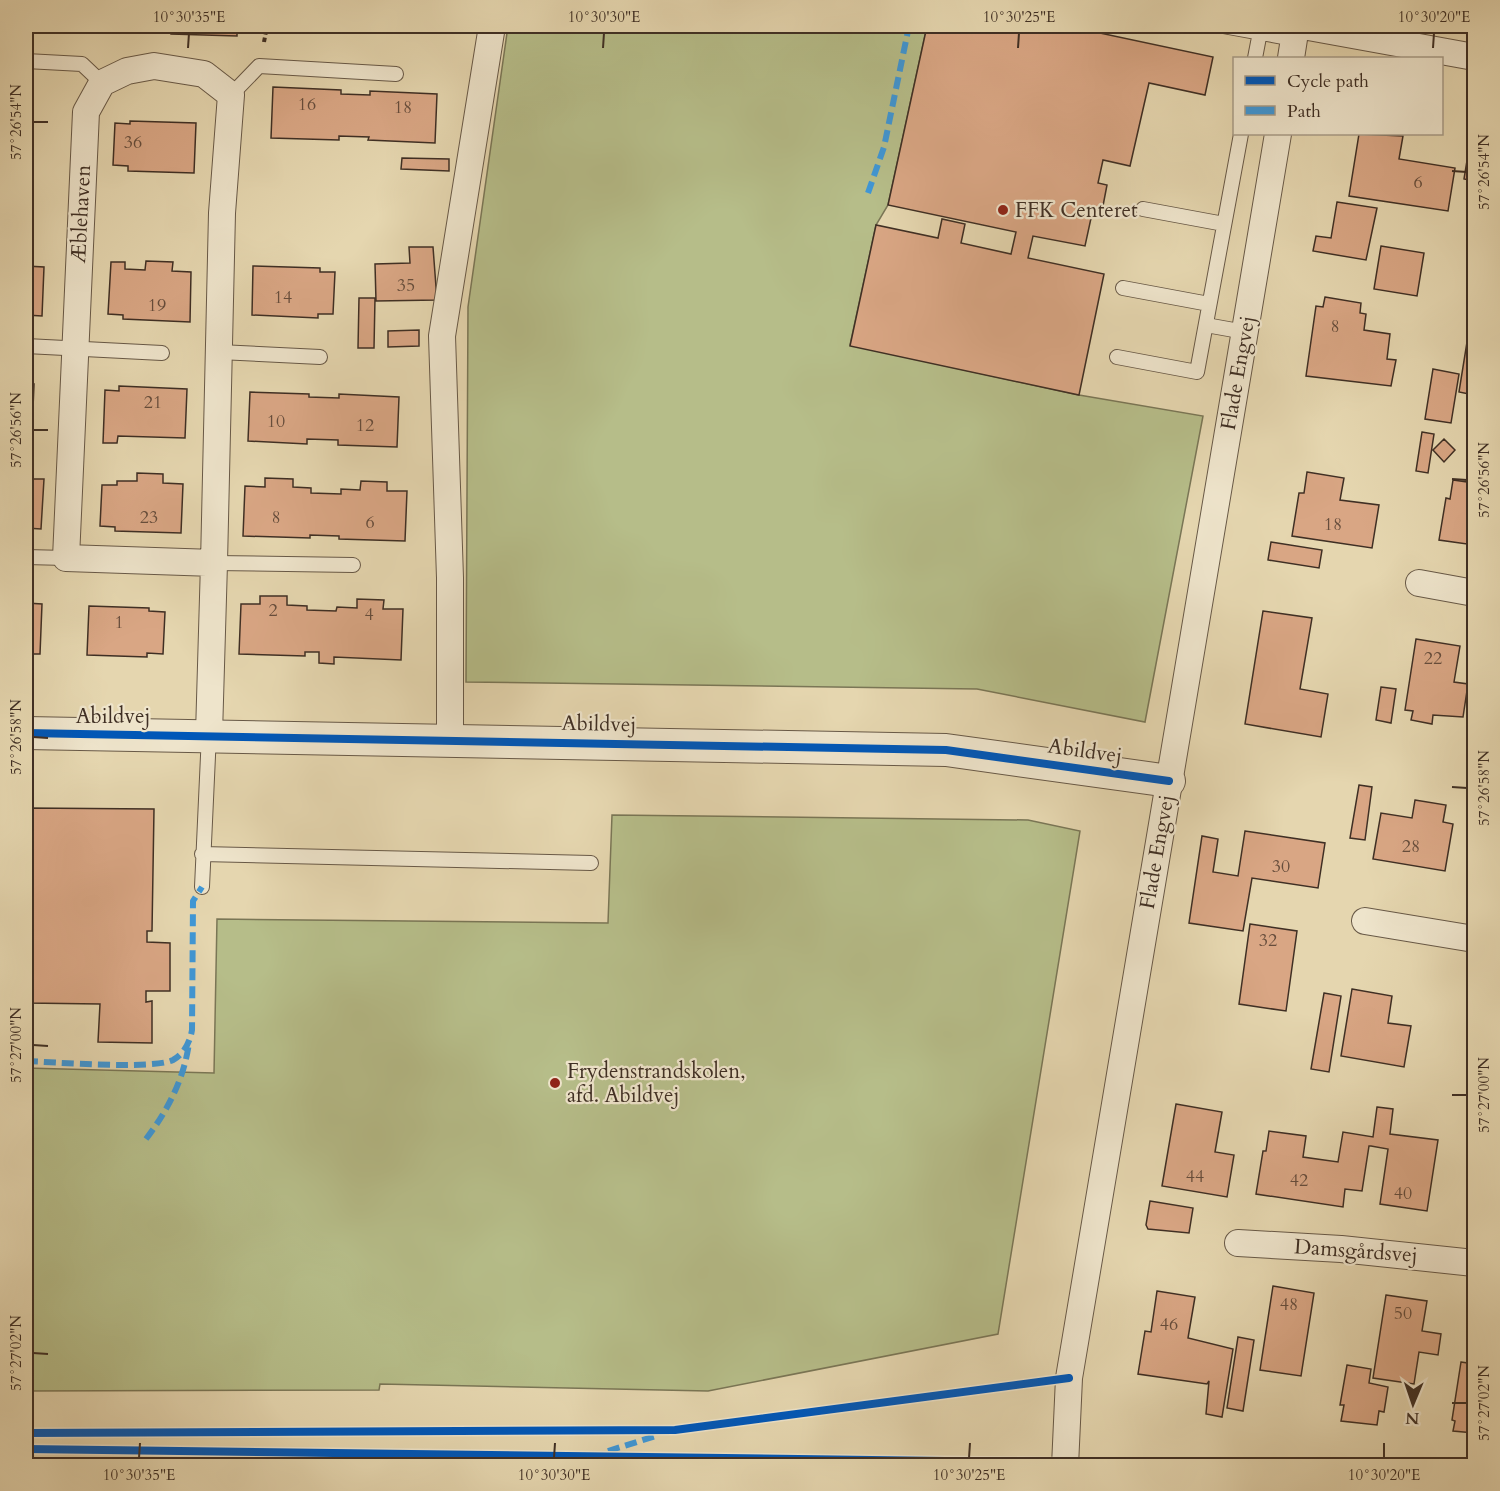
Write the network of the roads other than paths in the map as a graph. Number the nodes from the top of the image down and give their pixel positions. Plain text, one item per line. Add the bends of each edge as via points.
1 (492, 26) edge
2 (1222, 26) edge
3 (1260, 33) junction
4 (1296, 37) edge
5 (1255, 57) edge
6 (1474, 57) edge
7 (26, 61) edge
8 (396, 74) dead end
9 (102, 84) junction
10 (231, 95) junction
11 (1241, 135) edge
12 (1278, 135) edge
13 (1143, 208) dead end
14 (1224, 224) junction
15 (1123, 288) dead end
16 (1209, 304) junction
17 (1206, 325) junction
18 (1245, 332) junction
19 (26, 346) edge
20 (75, 347) junction
21 (219, 352) junction
22 (162, 353) dead end
23 (320, 357) dead end
24 (1117, 357) dead end
25 (26, 557) edge
26 (66, 558) junction
27 (214, 563) junction
28 (353, 566) dead end
29 (1419, 583) dead end
30 (1474, 592) edge
31 (26, 733) edge
32 (209, 734) junction
33 (450, 739) junction
34 (1169, 781) junction
35 (202, 854) junction
36 (591, 863) dead end
37 (202, 887) dead end
38 (1365, 921) dead end
39 (1474, 939) edge
40 (1238, 1243) dead end
41 (1474, 1263) edge
42 (1065, 1466) edge

1 - 33 street via 442,336 450,566
2 - 3 lane
3 - 4 lane
3 - 5 lane
4 - 6 street
7 - 9 lane via 82,64
8 - 10 lane via 259,66
9 - 10 street via 127,71 154,66 204,74
9 - 20 street, Æblehaven via 86,112
10 - 21 street via 222,213
11 - 14 lane
12 - 18 street, Flade Engvej
13 - 14 lane
14 - 16 lane
15 - 16 lane
16 - 17 lane
17 - 18 lane
17 - 24 lane via 1197,372
18 - 34 street, Flade Engvej
19 - 20 lane
20 - 22 lane
20 - 26 street, Æblehaven
21 - 23 lane
21 - 27 street
25 - 26 lane
26 - 27 street
27 - 28 lane
27 - 32 street
29 - 30 street
31 - 32 street, Abildvej
32 - 33 street, Abildvej
32 - 35 lane
33 - 34 street, Abildvej via 946,750
34 - 42 street, Flade Engvej via 1069,1378
35 - 36 lane
35 - 37 lane
38 - 39 street
40 - 41 street, Damsgårdsvej

